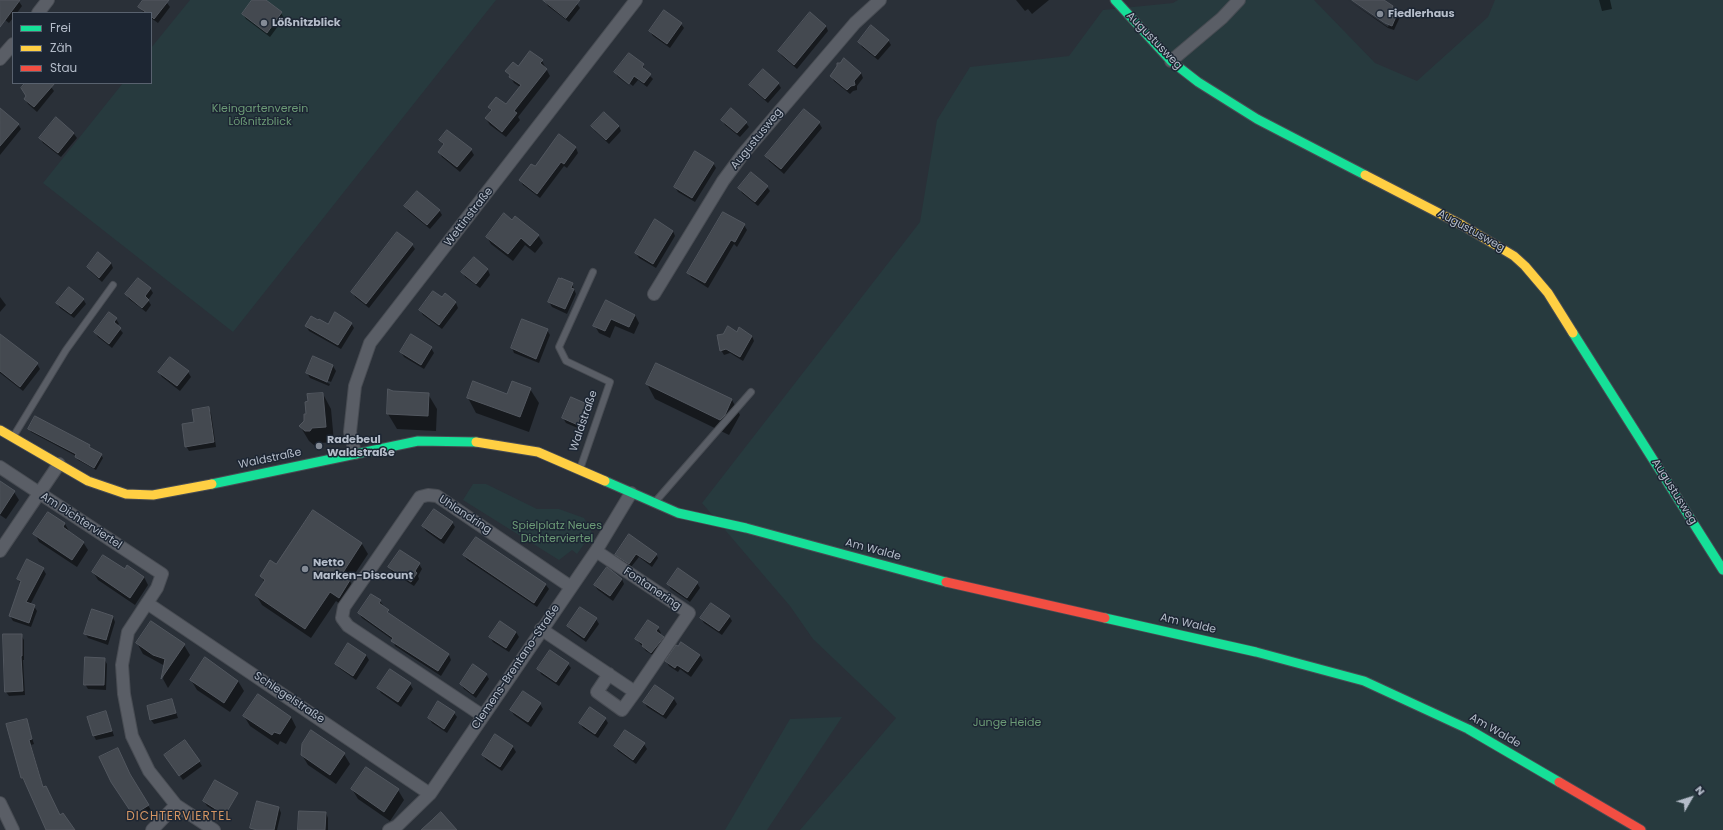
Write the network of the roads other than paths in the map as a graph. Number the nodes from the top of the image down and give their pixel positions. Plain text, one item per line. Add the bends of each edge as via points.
1 (48, 0) edge
2 (636, 0) edge
3 (880, 0) edge
4 (1115, 0) edge
5 (1239, 0) edge
6 (39, 12) edge
7 (12, 45) edge
8 (0, 60) edge
9 (1171, 61) junction
10 (593, 272) dead end
11 (113, 285) dead end
12 (654, 294) dead end
13 (751, 392) dead end
14 (0, 430) edge
15 (12, 438) junction
16 (355, 453) junction
17 (59, 464) junction
18 (0, 467) edge
19 (579, 471) junction
20 (39, 493) junction
21 (630, 493) junction
22 (654, 503) junction
23 (700, 518) joint
24 (0, 551) edge
25 (596, 551) junction
26 (1723, 570) edge
27 (571, 587) junction
28 (147, 604) junction
29 (541, 630) junction
30 (609, 674) junction
31 (635, 692) junction
32 (483, 716) junction
33 (430, 794) junction
34 (0, 803) edge
35 (176, 805) junction
36 (13, 830) edge
37 (152, 830) edge
38 (214, 830) edge
39 (389, 830) edge
40 (1641, 830) edge

1 - 6 street
2 - 16 street, Wettinstraße via 370,344 354,386 350,432
3 - 12 street, Augustusweg via 863,14 743,154 723,181
4 - 9 street, Augustusweg
5 - 9 street via 1222,18
7 - 8 street
9 - 26 street, Augustusweg via 1198,82 1257,120 1462,225 1514,256 1548,293
10 - 19 lane, Waldstraße via 559,347 566,362 610,382
11 - 15 lane via 66,350
13 - 22 lane
14 - 15 street, Waldstraße
15 - 17 street, Waldstraße
16 - 17 street, Waldstraße via 153,495 126,494 105,488
16 - 19 street, Waldstraße via 418,441 477,442 538,452
17 - 20 street
18 - 20 street, Am Dichterviertel
19 - 21 street, Waldstraße
20 - 24 street
20 - 28 street, Am Dichterviertel via 162,574
21 - 22 street, Waldstraße
21 - 25 street, Clemens-Brentano-Straße
22 - 23 street, Waldstraße via 678,513
23 - 40 street, Am Walde via 746,528 932,579 1256,652 1364,681 1468,729
25 - 27 street, Clemens-Brentano-Straße
25 - 31 street, Fontanering via 689,613
27 - 29 street, Clemens-Brentano-Straße
27 - 32 street, Uhlandring via 437,496 428,495 420,497 344,607 342,618 348,626
28 - 33 street, Schlegelstraße
28 - 35 street via 128,632 122,665 124,694 132,736 148,771
29 - 30 street
29 - 32 street, Clemens-Brentano-Straße
30 - 31 street
30 - 31 street, Fontanering via 597,692 622,710
32 - 33 street, Clemens-Brentano-Straße
33 - 39 street, Clemens-Brentano-Straße via 397,826
34 - 36 street
35 - 37 street
35 - 38 street

